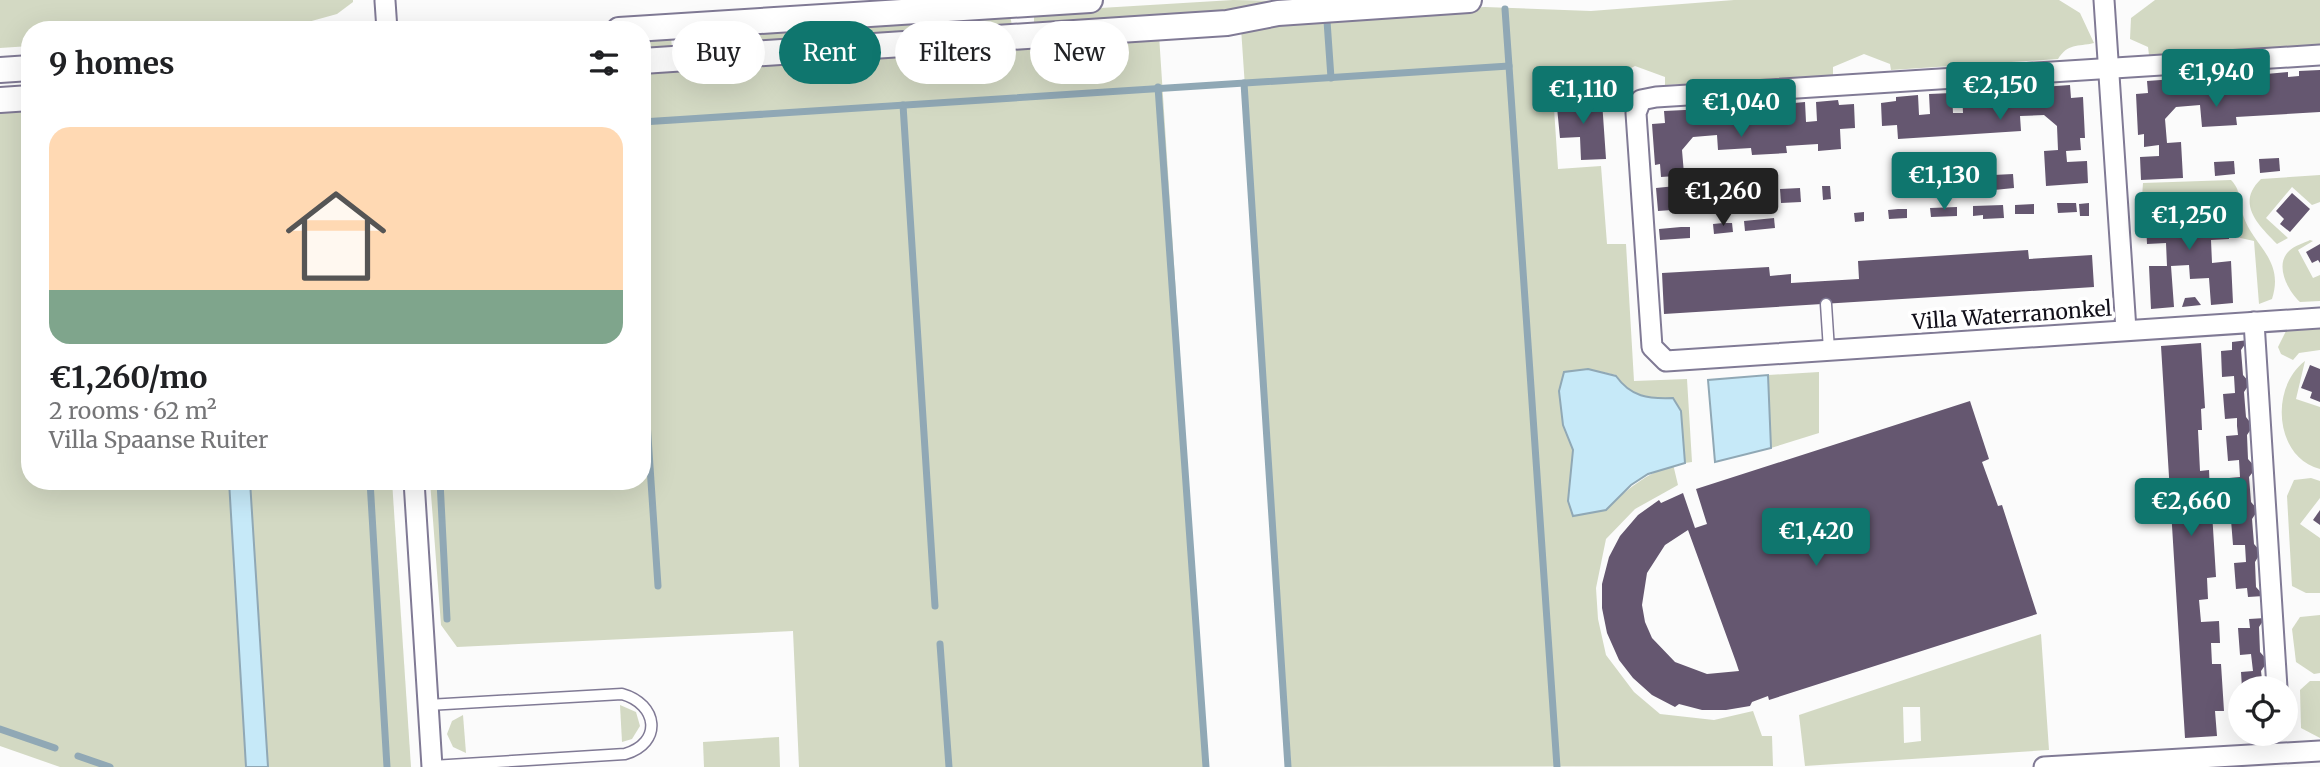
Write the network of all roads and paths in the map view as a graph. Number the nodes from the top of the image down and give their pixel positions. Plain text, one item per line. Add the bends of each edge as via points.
1 (1090, 0) edge
2 (1469, 0) edge
3 (2104, 0) edge
4 (385, 1) edge
5 (386, 21) edge
6 (651, 28) edge
7 (2320, 55) edge
8 (651, 60) edge
9 (2108, 67) junction
10 (21, 69) edge
11 (0, 70) edge
12 (21, 99) edge
13 (0, 100) edge
14 (1826, 304) dead end
15 (2320, 318) edge
16 (2254, 322) junction
17 (2126, 330) junction
18 (1829, 350) junction
19 (415, 490) edge
20 (2276, 676) edge
21 (428, 705) junction
22 (2281, 746) edge
23 (2320, 751) edge
24 (2281, 753) junction
25 (2154, 764) edge
26 (432, 767) edge
27 (2044, 767) edge

1 - 6 street
2 - 8 street via 1278,13 1227,23
3 - 9 street, Villa Waterranonkel
4 - 5 street
7 - 9 street
9 - 17 street, Villa Waterranonkel
9 - 18 street, Villa Waterranonkel via 1641,100 1636,113 1652,347 1665,361
10 - 11 street
12 - 13 street
14 - 18 lane
15 - 16 street
16 - 17 street
16 - 20 street
17 - 18 street, Villa Waterranonkel
19 - 21 street
21 - 26 street
21 - 26 lane via 622,694 643,704 651,722 642,746 625,754
22 - 24 street
23 - 24 street
24 - 25 street
25 - 27 street

